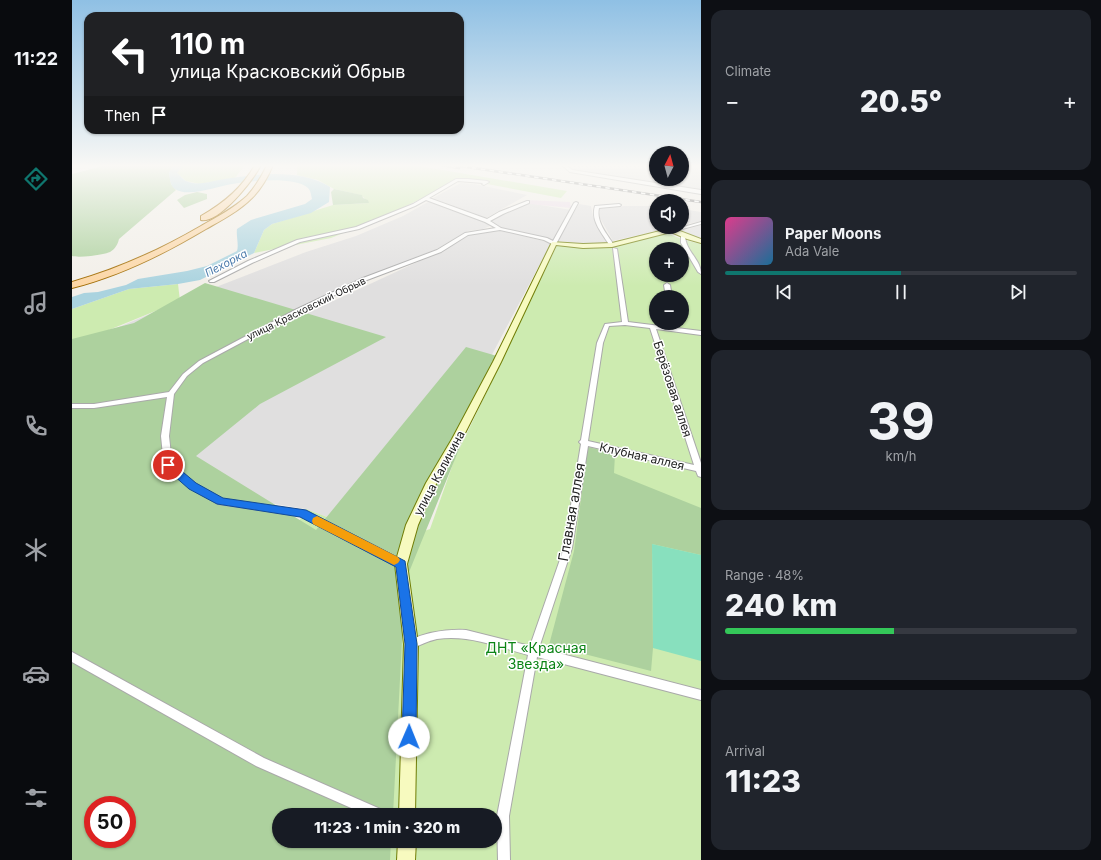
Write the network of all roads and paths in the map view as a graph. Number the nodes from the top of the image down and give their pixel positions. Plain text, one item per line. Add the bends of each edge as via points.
1 (224, 205) edge
2 (239, 205) edge
3 (414, 205) edge
4 (445, 205) edge
5 (520, 205) edge
6 (575, 205) edge
7 (619, 205) dead end
8 (487, 221) junction
9 (701, 223) edge
10 (689, 226) edge
11 (500, 229) junction
12 (654, 234) edge
13 (682, 235) joint
14 (701, 241) edge
15 (554, 243) junction
16 (614, 247) junction
17 (701, 272) edge
18 (72, 277) edge
19 (212, 281) dead end
20 (72, 285) edge
21 (667, 285) dead end
22 (668, 290) edge
23 (625, 323) junction
24 (649, 326) edge
25 (654, 330) edge
26 (676, 330) edge
27 (701, 333) edge
28 (171, 394) junction
29 (72, 406) edge
30 (584, 442) junction
31 (700, 470) edge
32 (401, 564) junction
33 (411, 644) junction
34 (533, 652) junction
35 (72, 657) edge
36 (701, 695) edge
37 (365, 808) edge
38 (407, 808) edge
39 (407, 848) edge
40 (406, 860) edge
41 (504, 860) edge

1 - 18 main road via 163,242 132,257
2 - 20 main road via 174,245 135,263
3 - 19 street via 357,228 299,242
4 - 8 street
5 - 8 street
6 - 15 street, улица Калинина
7 - 16 street via 596,209 596,218
8 - 11 street
9 - 10 street
11 - 15 street
11 - 28 street, улица Красковский Обрыв via 467,234 439,251 335,292 202,362 185,376
12 - 16 main road
13 - 14 main road
13 - 17 street via 683,243
15 - 16 main road
15 - 32 main road, улица Калинина via 497,362 431,483 412,525
16 - 23 street
21 - 22 street
23 - 24 street
23 - 30 street, Главная аллея via 607,325 600,343
25 - 31 street, Берёзовая аллея
26 - 27 street
28 - 29 street via 94,406
28 - 32 street, улица Красковский Обрыв via 165,436 168,465 193,486 221,502 302,513
30 - 31 street, Клубная аллея
30 - 34 street, Главная аллея via 568,548
32 - 33 main road, улица Калинина
33 - 34 street via 426,636 466,634
33 - 38 main road, улица Калинина
34 - 36 street
34 - 41 street, Главная аллея via 503,816
35 - 37 street via 260,762
39 - 40 main road

